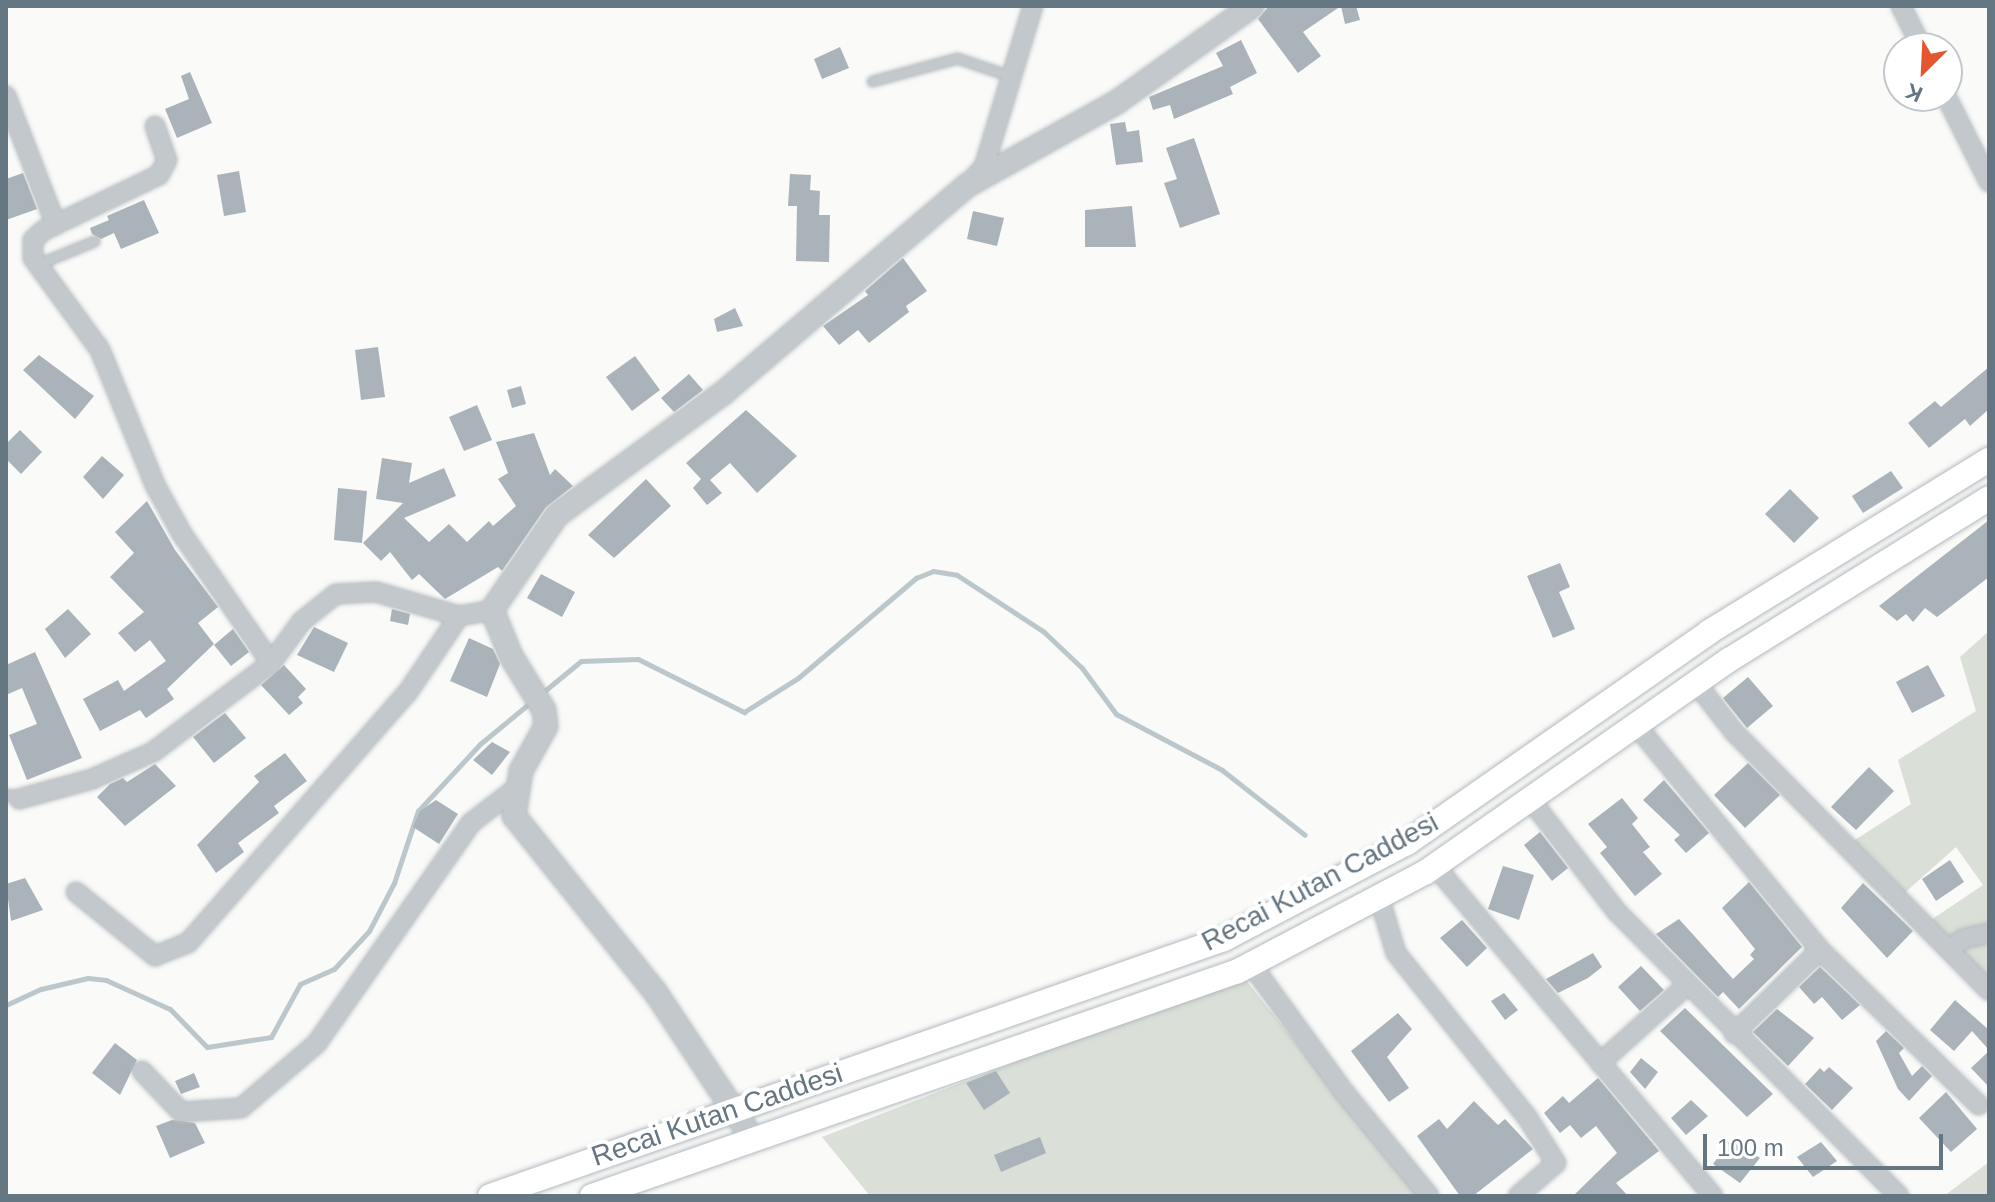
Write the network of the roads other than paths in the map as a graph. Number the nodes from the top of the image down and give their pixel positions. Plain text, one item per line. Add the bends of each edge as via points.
1 (1033, 6) edge
2 (1252, 6) edge
3 (1901, 6) edge
4 (1914, 32) edge
5 (1010, 76) junction
6 (872, 81) dead end
7 (6, 96) edge
8 (1954, 112) edge
9 (155, 126) dead end
10 (1989, 182) edge
11 (966, 186) junction
12 (56, 225) junction
13 (94, 241) dead end
14 (36, 264) junction
15 (1989, 460) edge
16 (1989, 498) edge
17 (492, 610) junction
18 (459, 616) junction
19 (271, 663) junction
20 (1696, 683) junction
21 (1636, 725) junction
22 (515, 789) junction
23 (10, 794) edge
24 (1530, 799) junction
25 (1435, 866) junction
26 (76, 892) dead end
27 (1379, 897) junction
28 (1989, 933) edge
29 (1951, 948) junction
30 (1820, 950) junction
31 (1251, 964) junction
32 (1687, 985) junction
33 (1989, 991) edge
34 (1734, 1034) junction
35 (1600, 1063) junction
36 (142, 1071) dead end
37 (1979, 1105) dead end
38 (732, 1108) junction
39 (752, 1138) junction
40 (490, 1196) edge
41 (592, 1196) edge
42 (1429, 1196) edge
43 (1518, 1196) edge
44 (1713, 1196) edge
45 (1899, 1196) edge

1 - 5 street
2 - 11 street via 1092,118
3 - 4 street
5 - 6 lane via 957,58
5 - 11 street via 984,167
7 - 12 street
8 - 10 street
9 - 12 street via 167,160 159,175
11 - 17 street via 722,394 557,515
12 - 14 street via 33,240
13 - 14 lane
14 - 19 street via 100,350 175,522
15 - 38 main road, Recai Kutan Caddesi via 1709,632 1407,843 1224,939
16 - 20 main road, Recai Kutan Caddesi
17 - 18 street
17 - 22 street via 544,710 546,726
18 - 19 street via 376,592 336,594 302,621
18 - 26 street via 408,692 188,943 155,956
19 - 23 street via 129,765
20 - 21 main road, Recai Kutan Caddesi
20 - 29 street via 1734,732
21 - 24 main road, Recai Kutan Caddesi
21 - 30 street
22 - 36 street via 471,823 317,1043 241,1108 181,1112
22 - 38 street via 514,816 525,835 656,993
24 - 25 main road, Recai Kutan Caddesi
24 - 32 street via 1617,912
25 - 27 main road, Recai Kutan Caddesi
25 - 35 street
27 - 31 main road, Recai Kutan Caddesi
27 - 43 street via 1396,953 1527,1117 1556,1163
28 - 29 street
29 - 33 street
30 - 34 street
30 - 37 street
31 - 39 main road, Recai Kutan Caddesi via 1047,1040
31 - 42 street via 1344,1092
32 - 34 street
32 - 35 street
34 - 45 street
35 - 44 street
38 - 39 street
38 - 40 main road, Recai Kutan Caddesi
39 - 41 main road, Recai Kutan Caddesi

